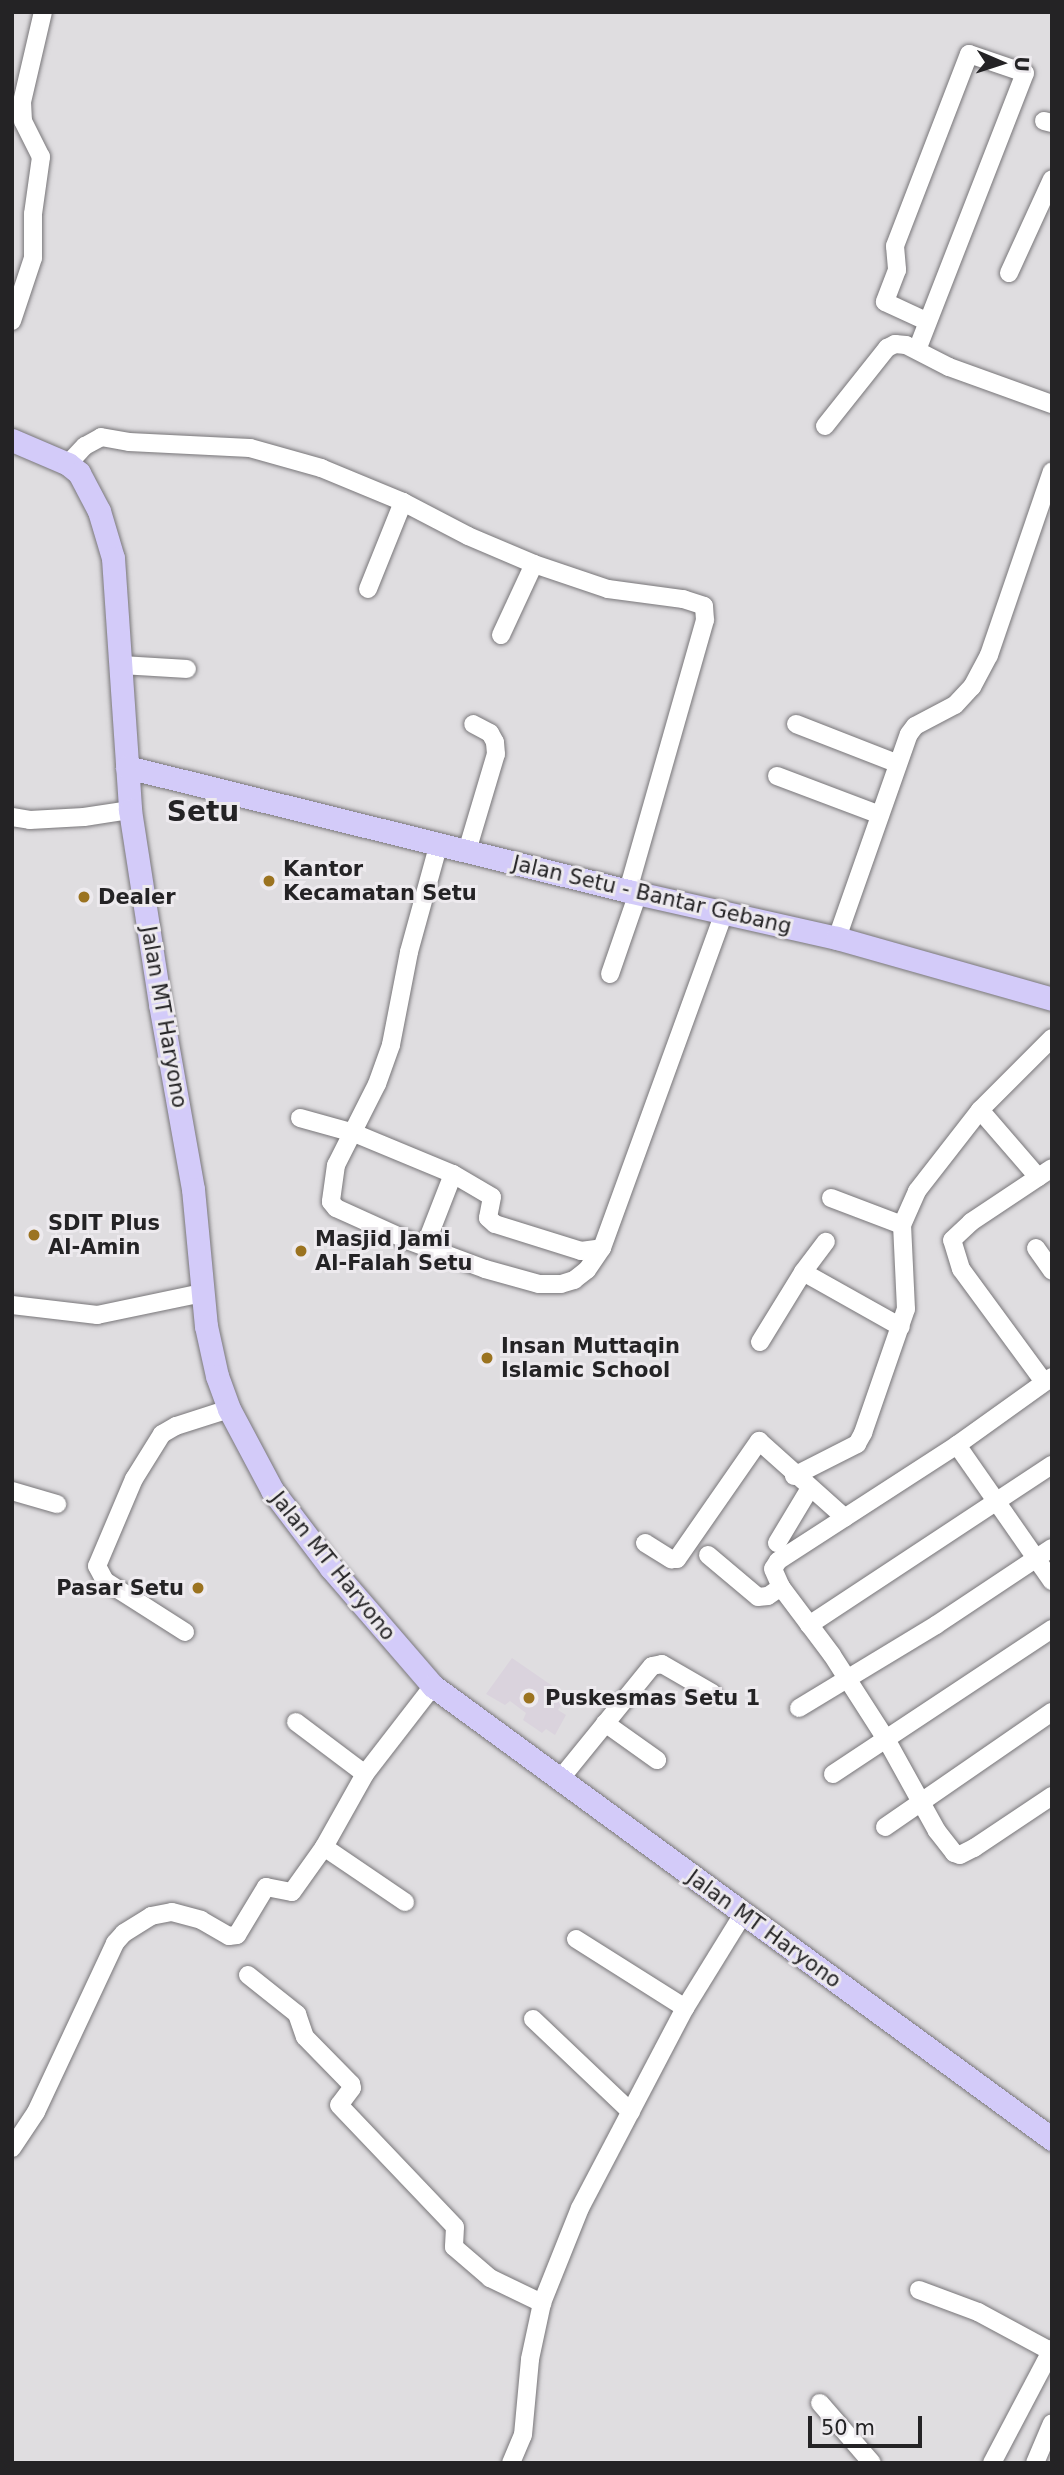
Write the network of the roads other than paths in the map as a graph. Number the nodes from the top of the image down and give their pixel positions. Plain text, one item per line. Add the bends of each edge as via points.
1 (43, 12) edge
2 (1052, 179) edge
3 (1009, 273) dead end
4 (12, 321) edge
5 (926, 321) junction
6 (917, 350) junction
7 (1052, 404) edge
8 (825, 426) dead end
9 (12, 440) edge
10 (68, 464) junction
11 (1052, 471) edge
12 (403, 502) junction
13 (534, 564) junction
14 (368, 589) dead end
15 (501, 635) dead end
16 (122, 665) junction
17 (187, 669) dead end
18 (473, 724) dead end
19 (796, 724) dead end
20 (896, 763) junction
21 (127, 767) junction
22 (777, 776) dead end
23 (130, 810) junction
24 (880, 815) junction
25 (12, 817) edge
26 (439, 843) junction
27 (467, 851) junction
28 (633, 892) junction
29 (724, 913) junction
30 (837, 938) junction
31 (610, 974) dead end
32 (1052, 999) edge
33 (1052, 1038) edge
34 (980, 1110) junction
35 (300, 1118) dead end
36 (354, 1133) junction
37 (1045, 1173) edge
38 (453, 1174) junction
39 (831, 1198) dead end
40 (902, 1225) junction
41 (826, 1242) dead end
42 (425, 1246) junction
43 (602, 1248) junction
44 (1036, 1248) dead end
45 (1052, 1271) edge
46 (803, 1272) junction
47 (202, 1293) junction
48 (12, 1305) edge
49 (901, 1327) junction
50 (760, 1342) dead end
51 (1048, 1380) edge
52 (229, 1409) junction
53 (957, 1445) junction
54 (1052, 1465) edge
55 (794, 1476) junction
56 (810, 1488) junction
57 (15, 1497) edge
58 (996, 1503) junction
59 (58, 1504) dead end
60 (845, 1518) junction
61 (645, 1543) dead end
62 (778, 1543) dead end
63 (1052, 1548) edge
64 (709, 1555) dead end
65 (1036, 1559) junction
66 (1052, 1581) edge
67 (781, 1587) junction
68 (810, 1625) junction
69 (1052, 1629) edge
70 (185, 1632) dead end
71 (848, 1679) junction
72 (433, 1686) junction
73 (712, 1693) dead end
74 (799, 1708) dead end
75 (1052, 1712) edge
76 (296, 1721) dead end
77 (605, 1723) junction
78 (886, 1740) junction
79 (657, 1760) dead end
80 (365, 1774) junction
81 (833, 1774) dead end
82 (561, 1778) junction
83 (1052, 1796) edge
84 (922, 1801) junction
85 (885, 1827) dead end
86 (324, 1847) junction
87 (405, 1902) dead end
88 (743, 1914) junction
89 (576, 1939) dead end
90 (248, 1975) dead end
91 (685, 2008) junction
92 (533, 2019) dead end
93 (631, 2112) junction
94 (1052, 2139) edge
95 (16, 2143) edge
96 (919, 2290) dead end
97 (542, 2304) junction
98 (1051, 2351) edge
99 (820, 2403) dead end
100 (1052, 2423) edge
101 (511, 2463) edge
102 (872, 2463) edge
103 (992, 2463) edge
104 (1035, 2463) edge

1 - 4 street via 22,102 23,121 41,157 33,258
2 - 3 street
5 - 5 street via 1025,73 969,54 895,246 897,270 885,302
5 - 6 street
6 - 7 street via 949,368
6 - 8 street via 900,344 887,348
9 - 10 main road, Jalan MT Haryono
10 - 12 street via 101,437 250,447 321,468
10 - 16 main road, Jalan MT Haryono via 87,485 113,558
11 - 20 street via 981,672 955,705 915,726
12 - 13 street
12 - 14 street
13 - 15 street
13 - 28 street via 608,589 683,599 706,608
16 - 17 street
16 - 21 main road, Jalan MT Haryono
18 - 27 street via 490,733 496,754
19 - 20 street
20 - 24 street
21 - 23 main road, Jalan MT Haryono
21 - 26 main road, Jalan Setu - Bantar Gebang
22 - 24 street
23 - 25 street via 85,817
23 - 47 main road, Jalan MT Haryono via 194,1189
24 - 30 street
26 - 27 main road, Jalan Setu - Bantar Gebang
26 - 36 street via 409,952 391,1045
27 - 28 main road, Jalan Setu - Bantar Gebang
28 - 29 main road, Jalan Setu - Bantar Gebang
28 - 31 street
29 - 30 main road, Jalan Setu - Bantar Gebang
29 - 43 street
30 - 32 main road, Jalan Setu - Bantar Gebang
33 - 34 street
34 - 37 street
34 - 40 street via 929,1172
35 - 36 street
36 - 38 street
36 - 42 street via 336,1166 333,1206
37 - 51 street via 960,1230 951,1247 961,1269
38 - 42 street
38 - 43 street via 492,1197 491,1223 581,1251
39 - 40 street
40 - 49 street via 907,1301
41 - 46 street
42 - 43 street via 539,1284 561,1284 587,1269
44 - 45 street
46 - 49 street
46 - 50 street
47 - 48 street via 97,1315
47 - 52 main road, Jalan MT Haryono via 217,1376
49 - 55 street via 857,1444
51 - 53 street
52 - 70 street via 162,1434 134,1479 97,1566 105,1581
52 - 72 main road, Jalan MT Haryono via 253,1459 300,1531
53 - 58 street
53 - 60 street
54 - 58 street
55 - 56 street
55 - 61 street via 759,1441 677,1559
56 - 60 street
56 - 62 street
57 - 59 street
58 - 65 street
58 - 68 street
60 - 67 street via 774,1565
63 - 65 street
64 - 67 street via 758,1597
65 - 66 street
65 - 71 street
67 - 68 street
68 - 71 street
69 - 78 street
71 - 74 street
71 - 78 street
72 - 80 street
72 - 82 main road, Jalan MT Haryono
73 - 77 street via 657,1664
75 - 84 street
76 - 80 street
77 - 79 street
77 - 82 street
78 - 81 street
78 - 84 street
80 - 86 street
82 - 88 main road, Jalan MT Haryono
83 - 84 street via 960,1855 937,1831
84 - 85 street
86 - 87 street
86 - 95 street via 292,1892 272,1886 263,1890 237,1935 229,1936 201,1920 172,1912 151,1916 124,1933 115,1943 36,2112
88 - 91 street
88 - 94 main road, Jalan MT Haryono
89 - 91 street
90 - 97 street via 297,2014 305,2037 351,2084 339,2105 455,2227 454,2247 489,2278
91 - 93 street
92 - 93 street
93 - 97 street via 580,2208
96 - 98 street via 978,2312
97 - 101 street via 530,2359 523,2435
98 - 103 street
99 - 102 street
100 - 104 street

